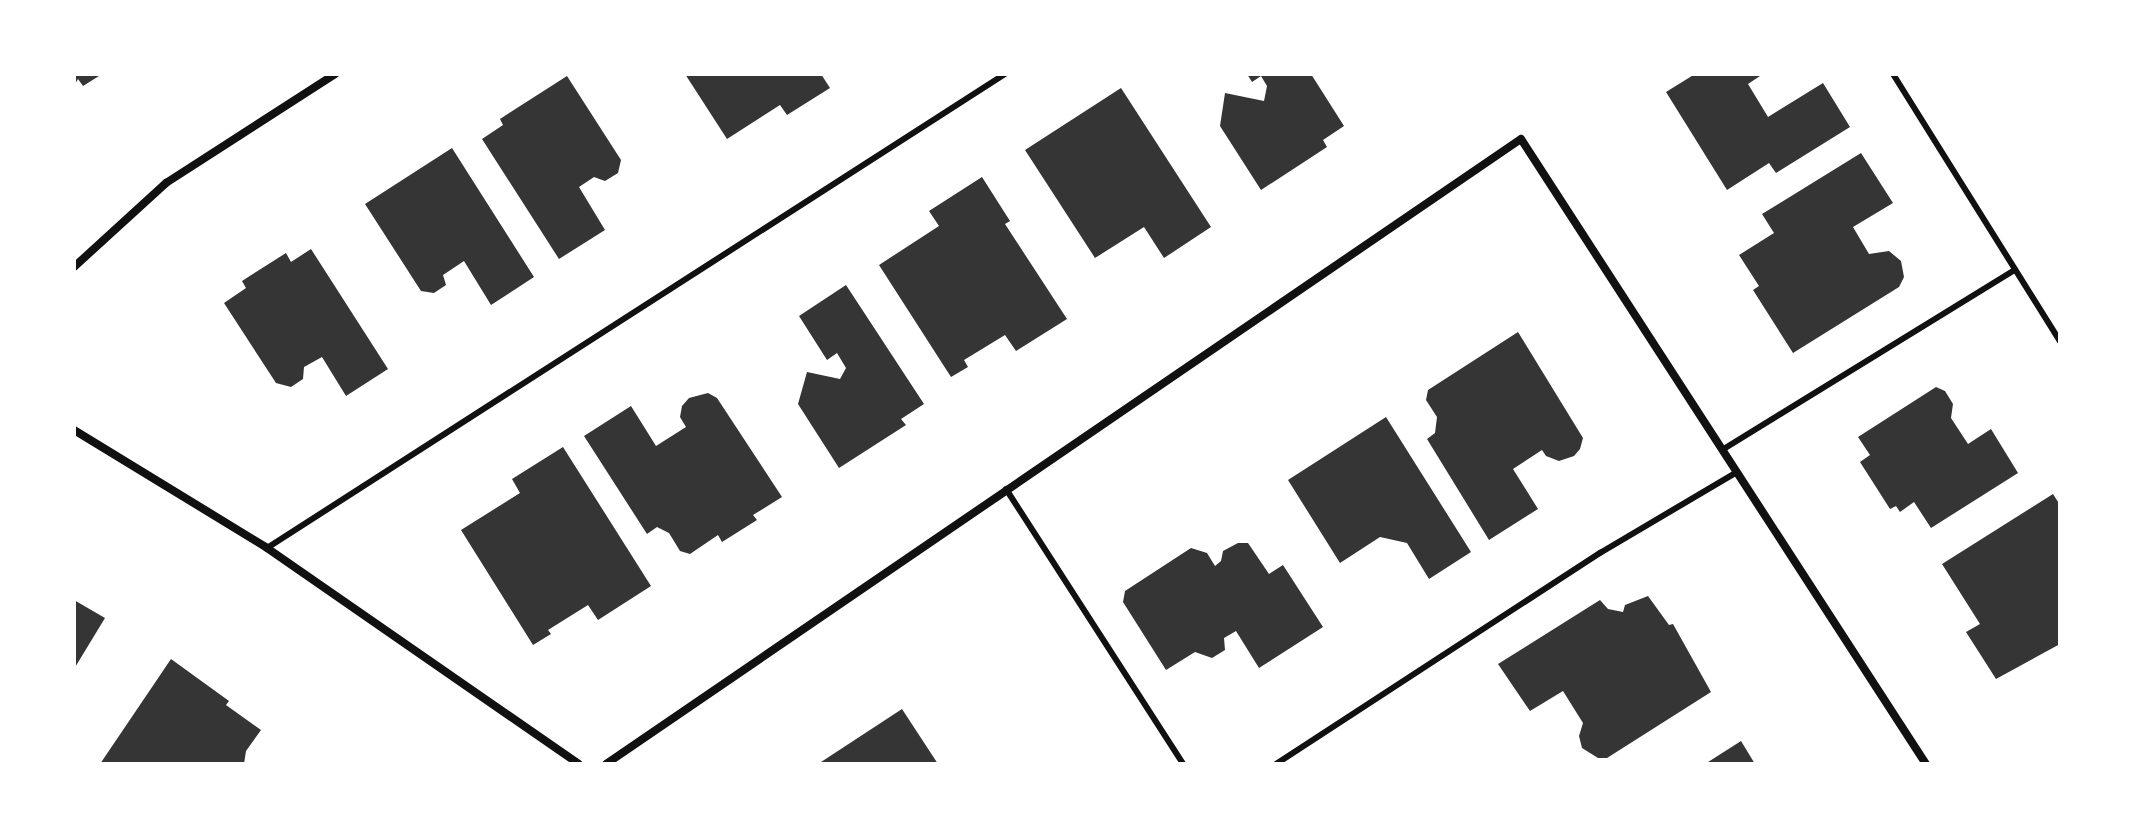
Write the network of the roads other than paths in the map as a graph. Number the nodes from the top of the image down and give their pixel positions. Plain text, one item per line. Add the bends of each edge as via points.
1 (335, 74) edge
2 (1005, 74) edge
3 (1893, 74) edge
4 (74, 267) edge
5 (2015, 270) junction
6 (2060, 341) edge
7 (74, 430) edge
8 (1722, 450) junction
9 (1737, 472) junction
10 (1006, 489) junction
11 (267, 548) junction
12 (579, 764) edge
13 (606, 764) edge
14 (1183, 764) edge
15 (1276, 764) edge
16 (1926, 764) edge

1 - 4 street via 166,183
2 - 11 lane
3 - 5 lane
5 - 6 lane
5 - 8 lane
7 - 11 street
8 - 9 street
8 - 10 street via 1521,139
9 - 15 lane via 1587,562
9 - 16 street
10 - 13 street
10 - 14 lane
11 - 12 street

